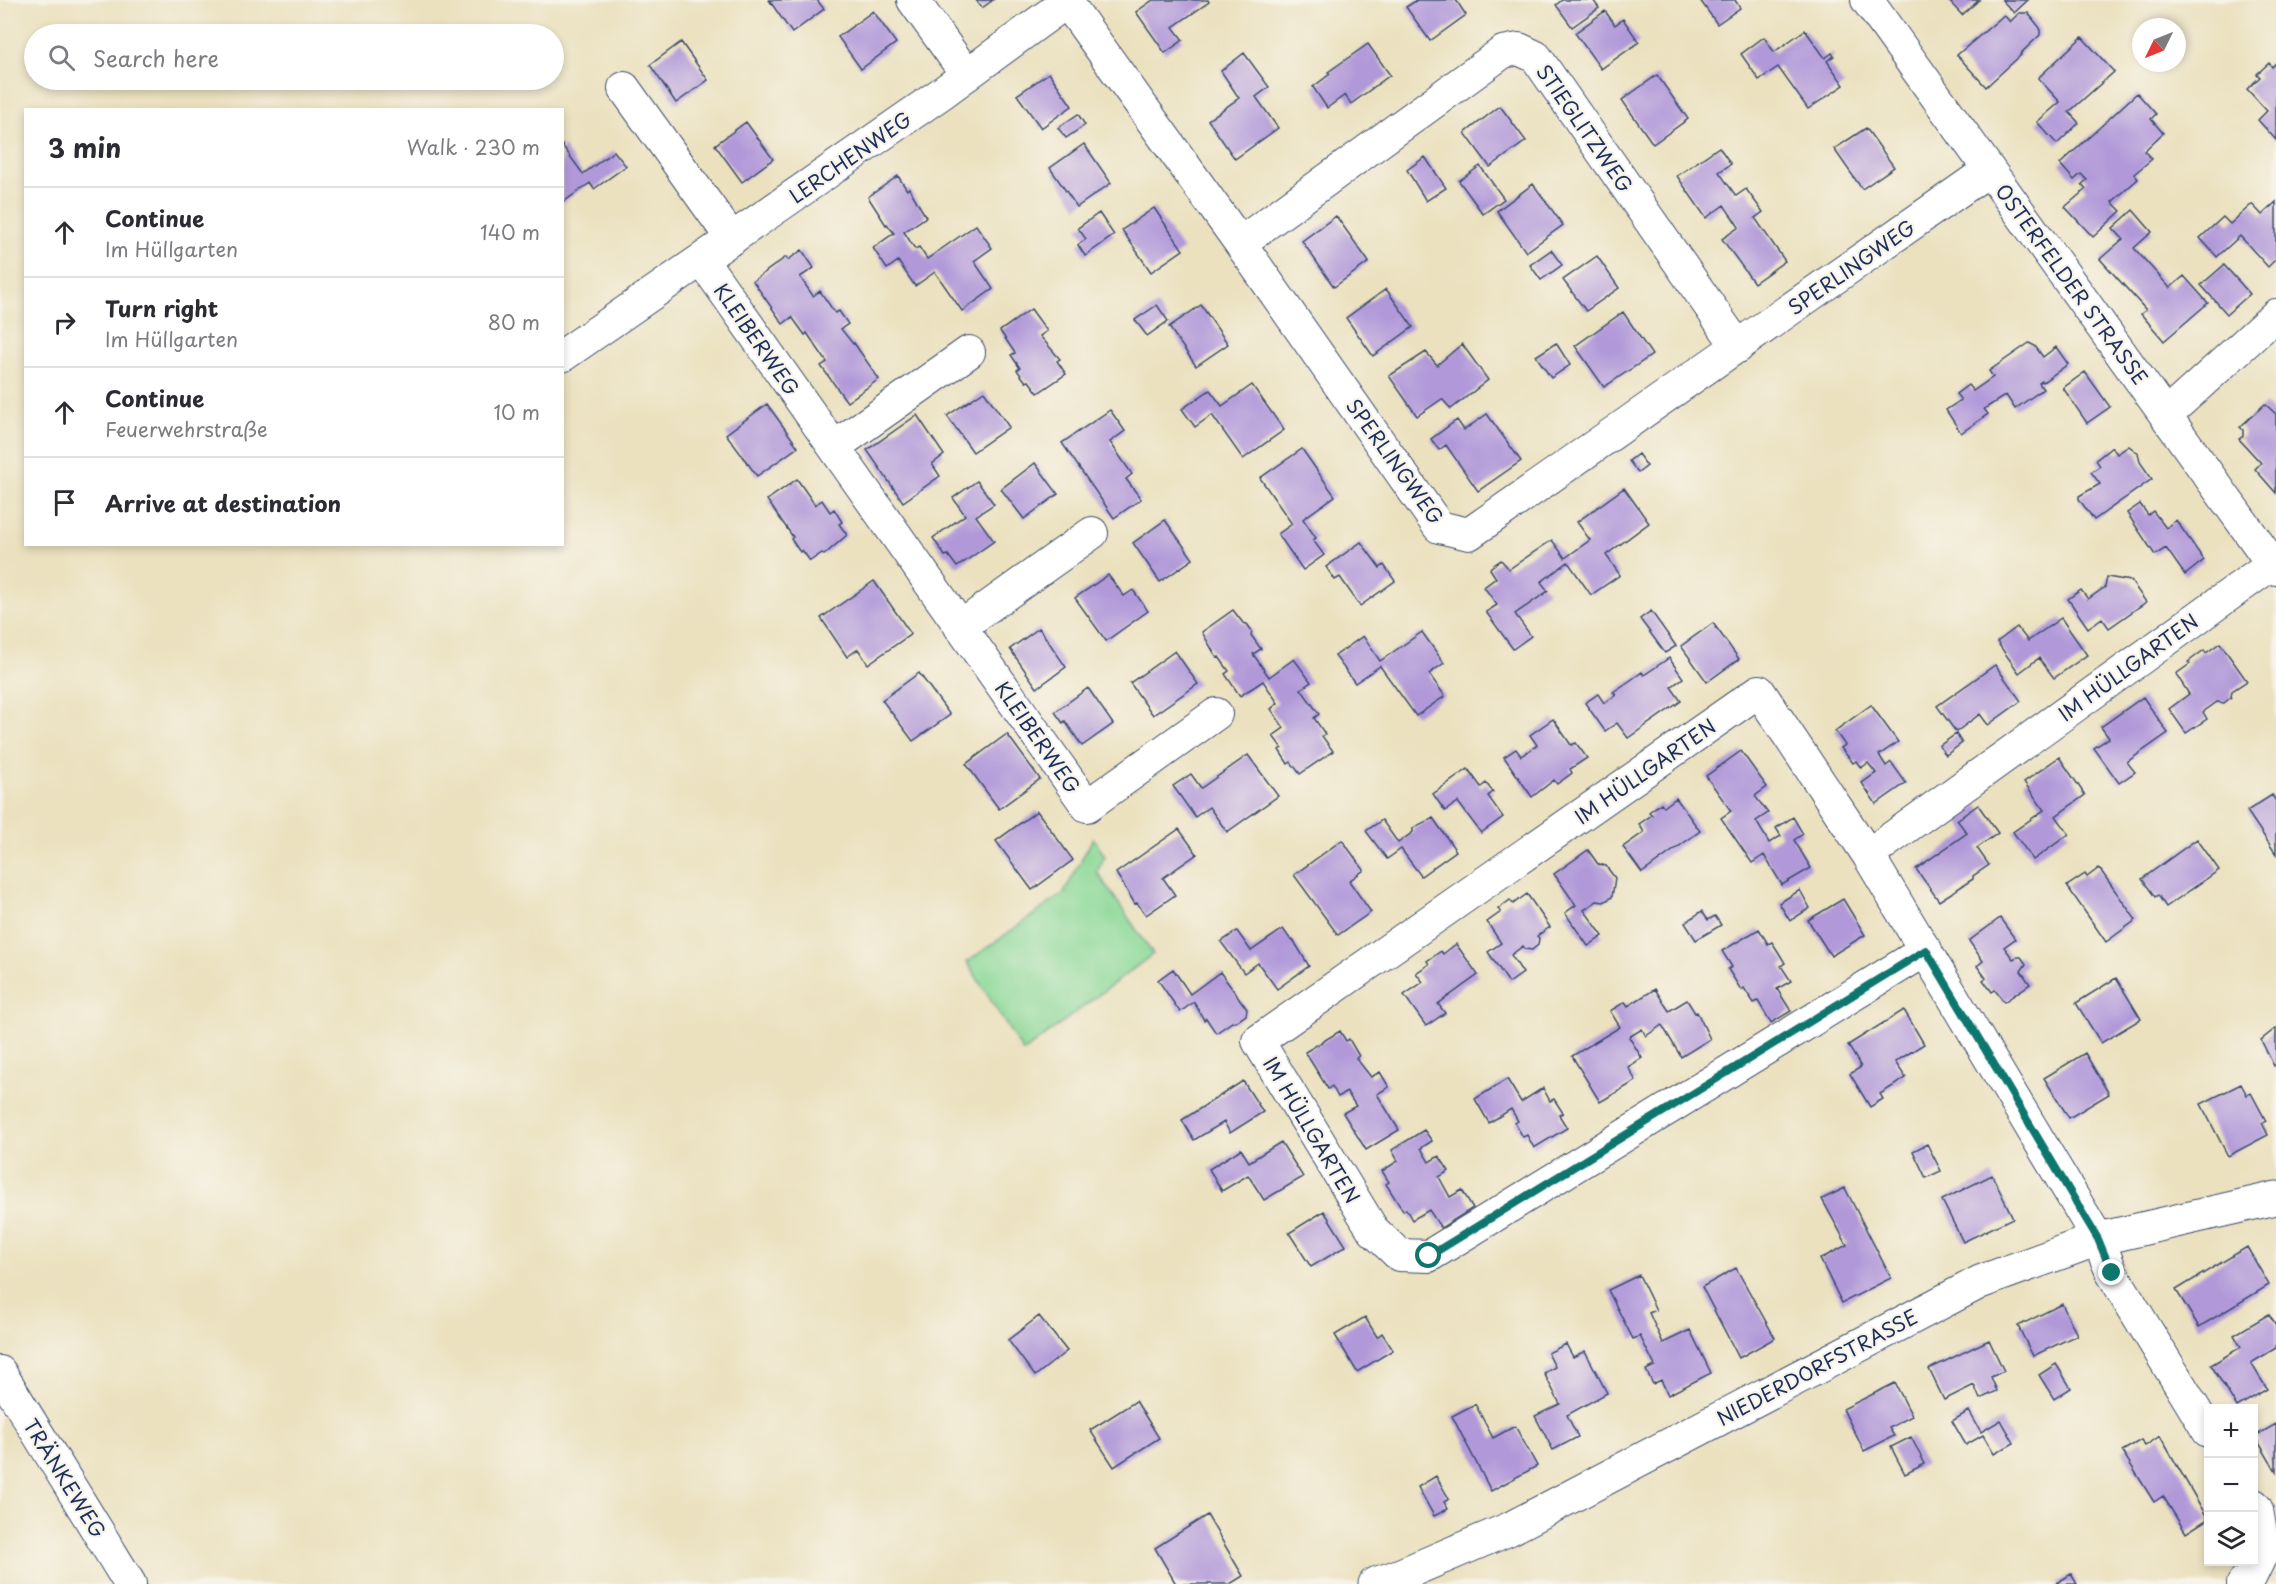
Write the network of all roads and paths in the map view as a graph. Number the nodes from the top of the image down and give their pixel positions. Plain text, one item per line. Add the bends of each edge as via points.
1 (913, 0) edge
2 (1867, 0) edge
3 (1068, 1) edge
4 (967, 75) junction
5 (624, 88) dead end
6 (1989, 170) junction
7 (732, 238) junction
8 (1240, 243) junction
9 (702, 260) junction
10 (2276, 315) edge
11 (1738, 347) junction
12 (969, 352) dead end
13 (564, 355) edge
14 (2166, 414) junction
15 (834, 447) junction
16 (1092, 533) dead end
17 (2274, 567) edge
18 (960, 627) junction
19 (1216, 714) dead end
20 (1868, 855) junction
21 (1926, 950) junction
22 (2276, 1198) edge
23 (2098, 1239) junction
24 (0, 1372) edge
25 (2204, 1424) edge
26 (2263, 1518) edge
27 (130, 1584) edge
28 (1375, 1584) edge
29 (2243, 1584) edge

1 - 4 street
2 - 6 street, OSTERFELDER STRASSE
3 - 4 street, LERCHENWEG
3 - 8 street, SPERLINGWEG
4 - 7 street, LERCHENWEG
5 - 7 street
6 - 11 street, SPERLINGWEG
6 - 14 street, OSTERFELDER STRASSE
7 - 9 street, LERCHENWEG
8 - 11 street, SPERLINGWEG via 1439,527 1469,534
8 - 11 street, STIEGLITZWEG via 1503,52 1520,49 1536,57
9 - 13 street, LERCHENWEG
9 - 15 street, KLEIBERWEG
10 - 14 street
12 - 15 street
14 - 17 street, OSTERFELDER STRASSE
15 - 18 street, KLEIBERWEG
16 - 18 street
17 - 20 street, IM HÜLLGARTEN
18 - 19 street, KLEIBERWEG via 1087,806
20 - 21 street, IM HÜLLGARTEN
20 - 21 street, IM HÜLLGARTEN via 1760,691 1258,1041 1373,1230 1399,1255 1429,1256
21 - 23 street, IM HÜLLGARTEN
22 - 23 main road, NIEDERDORFSTRASSE
23 - 25 street, IM HÜLLGARTEN via 2112,1273
23 - 28 main road, NIEDERDORFSTRASSE via 1980,1282 1509,1529
24 - 27 street, TRÄNKEWEG
26 - 29 street via 2264,1549

